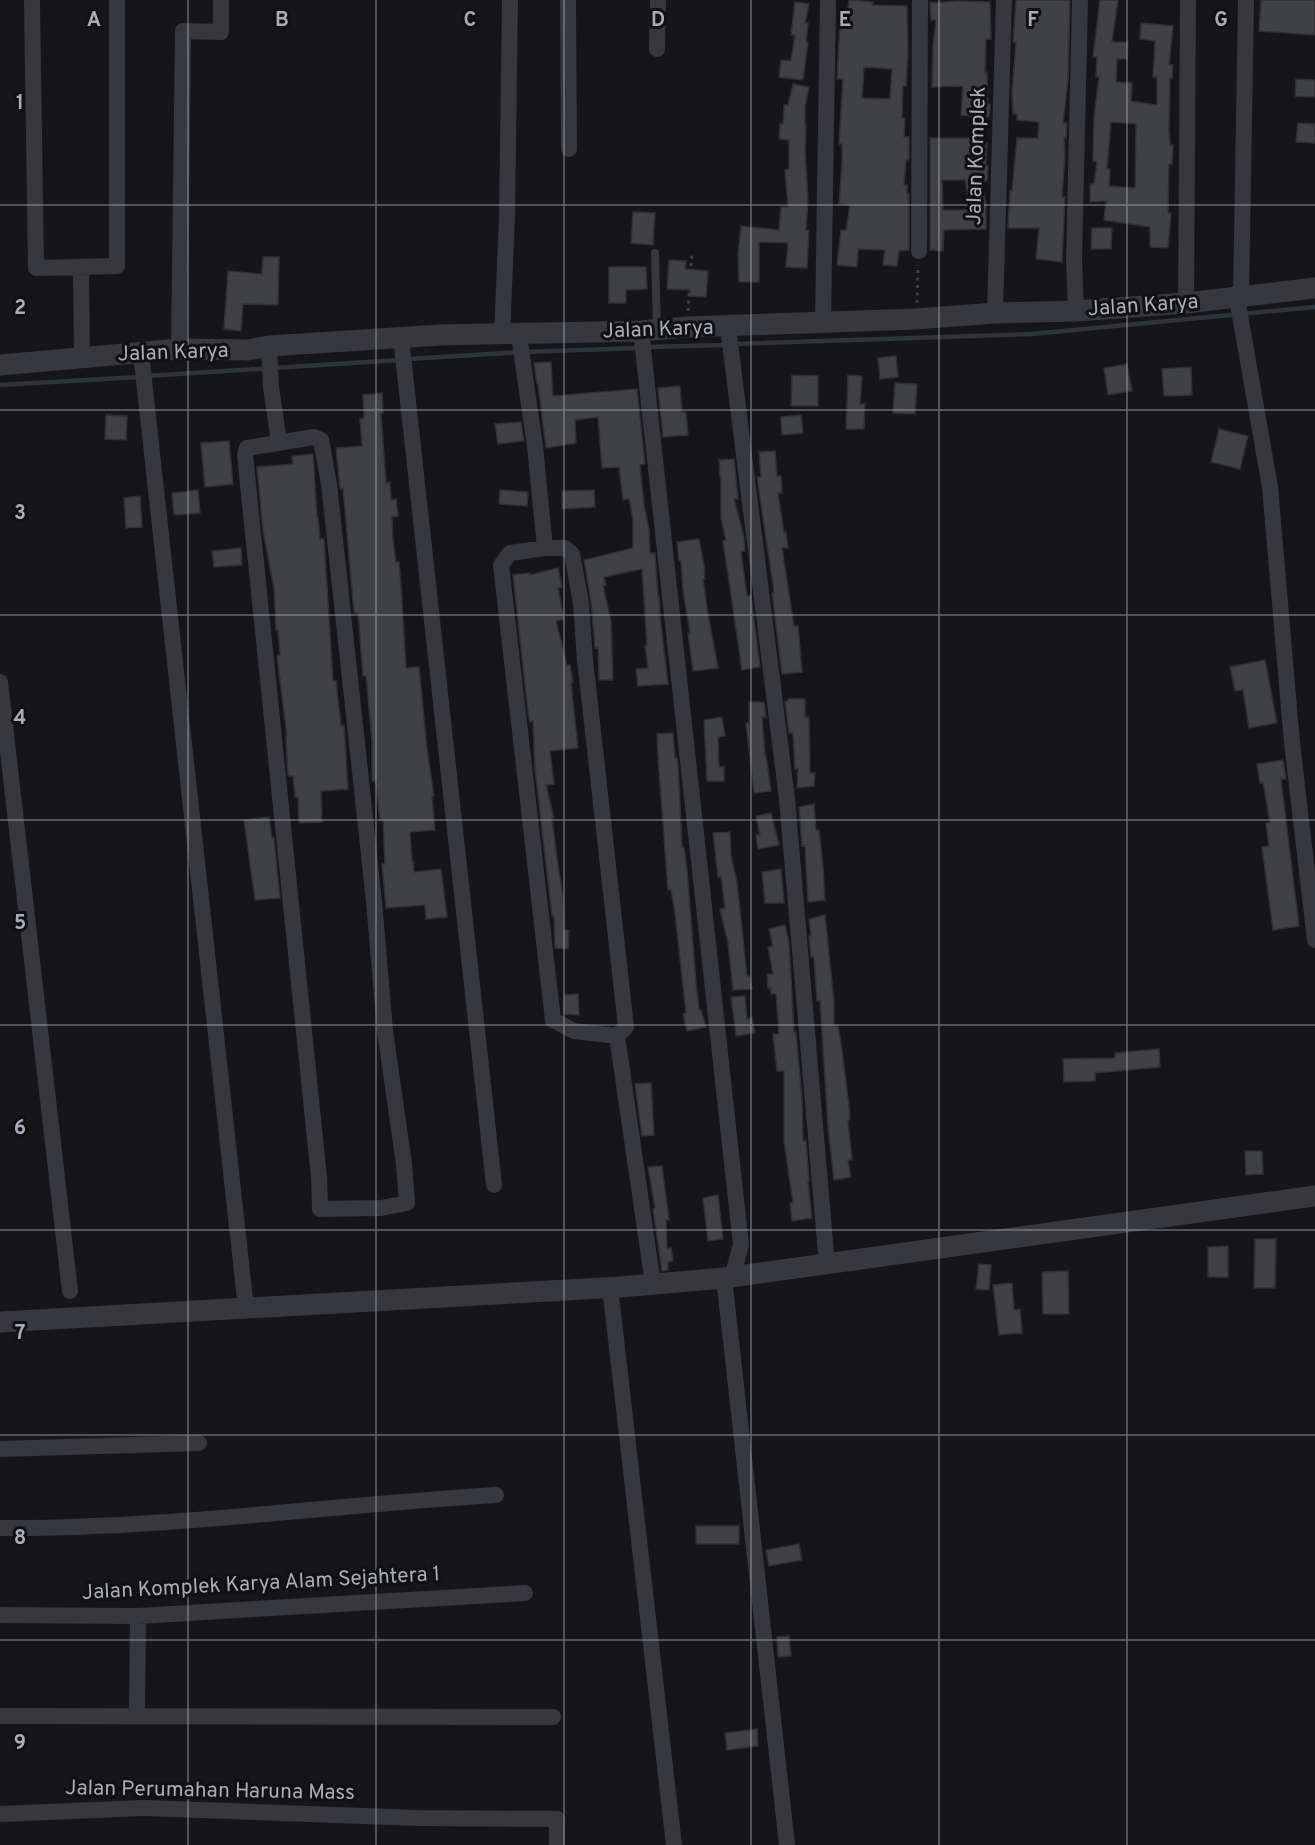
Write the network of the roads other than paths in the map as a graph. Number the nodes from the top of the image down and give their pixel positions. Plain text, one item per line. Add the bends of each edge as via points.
1 (32, 0) edge
2 (117, 0) edge
3 (221, 0) edge
4 (510, 0) edge
5 (568, 0) edge
6 (657, 0) edge
7 (828, 0) edge
8 (920, 0) edge
9 (1004, 0) edge
10 (1080, 0) edge
11 (1188, 0) edge
12 (1246, 0) edge
13 (657, 49) dead end
14 (569, 150) dead end
15 (919, 251) road end
16 (655, 253) dead end
17 (81, 267) junction
18 (1315, 288) edge
19 (1240, 301) junction
20 (1186, 303) junction
21 (1076, 311) junction
22 (995, 313) junction
23 (823, 322) junction
24 (730, 332) junction
25 (401, 338) junction
26 (645, 338) junction
27 (516, 343) junction
28 (179, 349) junction
29 (268, 352) junction
30 (82, 358) junction
31 (142, 360) junction
32 (0, 365) edge
33 (279, 442) junction
34 (544, 548) junction
35 (0, 682) edge
36 (1315, 940) edge
37 (617, 1036) junction
38 (494, 1185) dead end
39 (1315, 1196) edge
40 (827, 1265) junction
41 (728, 1278) junction
42 (653, 1284) junction
43 (610, 1287) junction
44 (70, 1291) dead end
45 (246, 1308) junction
46 (0, 1322) edge
47 (199, 1443) dead end
48 (0, 1449) edge
49 (496, 1495) dead end
50 (0, 1528) edge
51 (525, 1593) dead end
52 (0, 1615) edge
53 (138, 1616) junction
54 (0, 1716) edge
55 (137, 1716) junction
56 (553, 1717) dead end
57 (0, 1814) edge
58 (557, 1845) edge
59 (674, 1845) edge
60 (787, 1845) edge

1 - 17 street via 36,267
2 - 17 street via 117,266
3 - 28 street via 221,32 183,31
4 - 27 street via 507,217
5 - 14 street
6 - 13 street
7 - 23 street
8 - 15 street
9 - 22 street, Jalan Komplek
10 - 21 street
11 - 20 street
12 - 19 street
16 - 26 lane
17 - 30 street
18 - 19 street, Jalan Karya
19 - 20 street, Jalan Karya
19 - 36 street via 1270,487 1292,743
20 - 21 street, Jalan Karya
21 - 22 street, Jalan Karya
22 - 23 street, Jalan Karya
23 - 24 street, Jalan Karya
24 - 26 street, Jalan Karya via 687,327
24 - 40 street via 787,800
25 - 27 street, Jalan Karya via 440,335
25 - 29 street, Jalan Karya
25 - 38 street
26 - 27 street, Jalan Karya
26 - 41 street via 741,1245
27 - 34 street via 534,446
28 - 29 street, Jalan Karya
28 - 31 street, Jalan Karya
29 - 33 street
30 - 31 street, Jalan Karya
30 - 32 street, Jalan Karya
31 - 45 street
33 - 33 street via 314,436 321,440 329,484 385,1031 407,1203 381,1208 320,1209 244,455 247,448
34 - 37 street via 565,548 572,554 581,603 626,1027
34 - 37 street via 510,553 501,565 553,1020 574,1031
35 - 44 street
37 - 42 street
39 - 40 street
40 - 41 street
41 - 42 street
41 - 60 street
42 - 43 street
43 - 45 street
43 - 59 street
45 - 46 street
47 - 48 street
49 - 50 street via 145,1523
51 - 53 street, Jalan Komplek Karya Alam Sejahtera 1
52 - 53 street, Jalan Komplek Karya Alam Sejahtera 1
53 - 55 street
54 - 55 street
55 - 56 street
57 - 58 street, Jalan Perumahan Haruna Mass via 144,1808 557,1819

